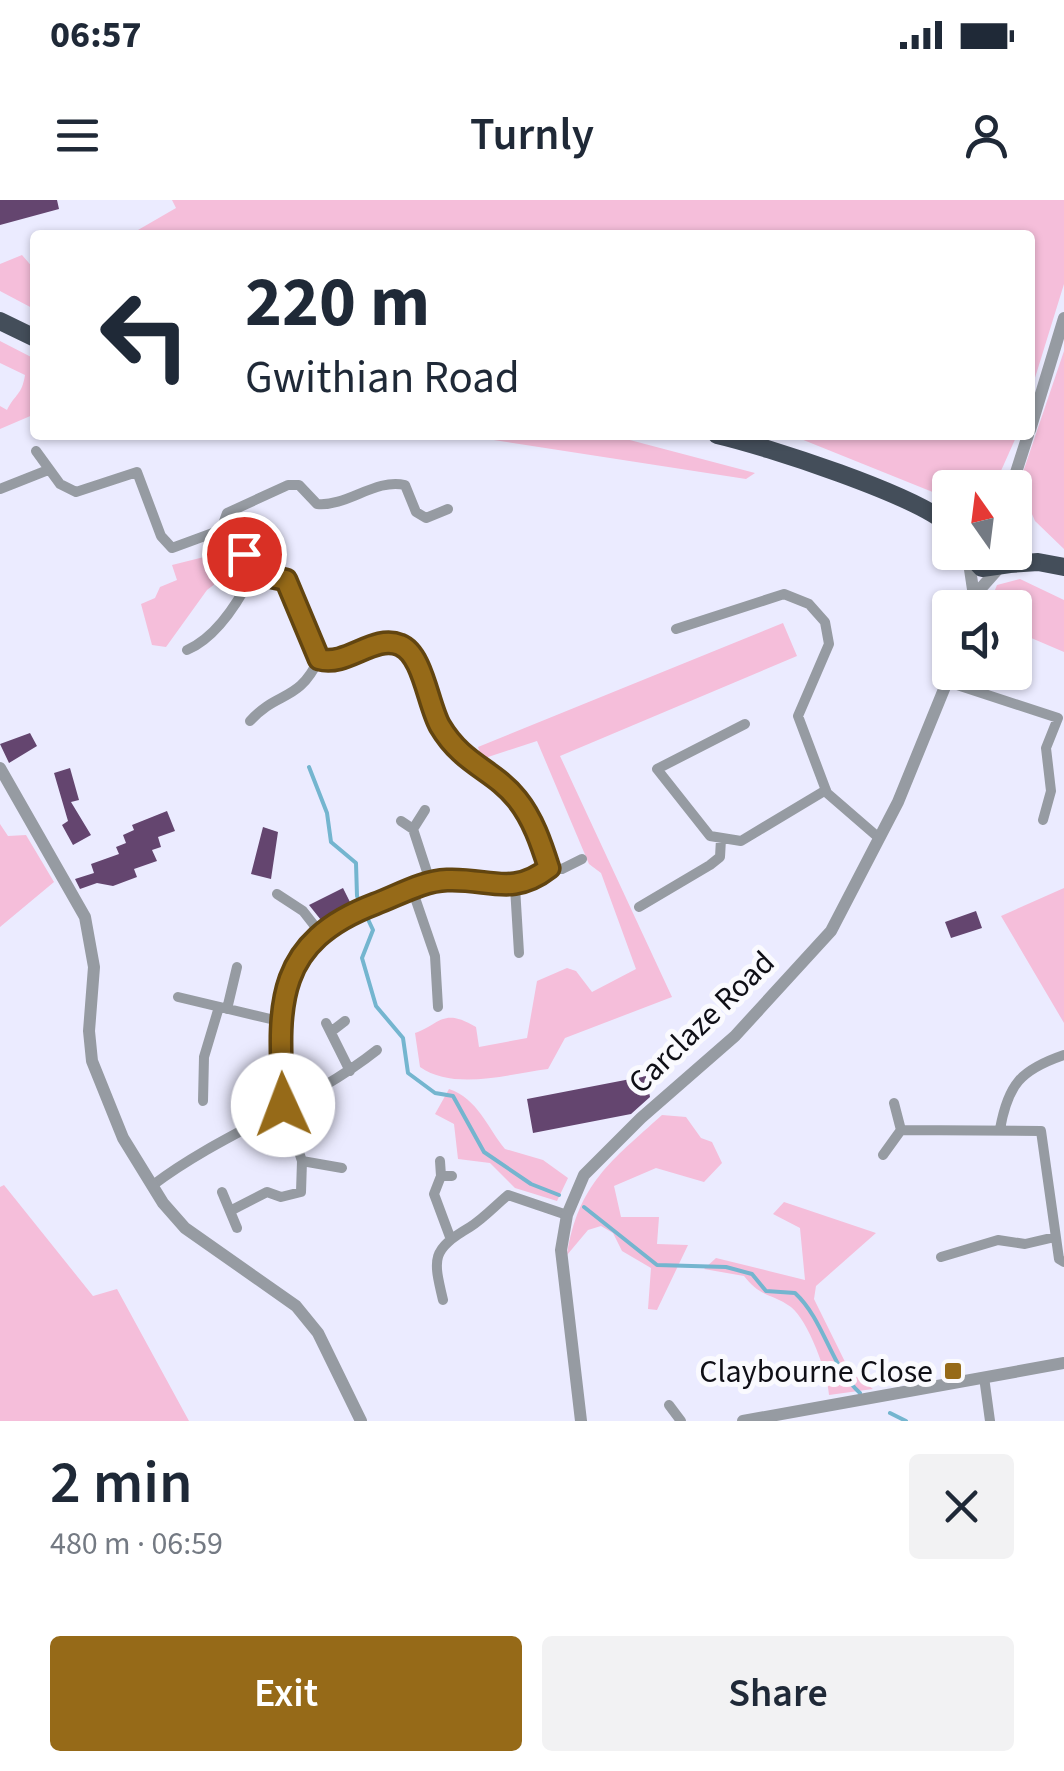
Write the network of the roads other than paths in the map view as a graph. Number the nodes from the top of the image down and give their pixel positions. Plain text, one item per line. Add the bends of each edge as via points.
1 (1064, 318) edge
2 (0, 321) edge
3 (30, 336) edge
4 (1035, 413) edge
5 (731, 440) edge
6 (1026, 440) edge
7 (36, 451) dead end
8 (48, 470) junction
9 (1016, 470) edge
10 (0, 490) edge
11 (448, 509) dead end
12 (930, 511) edge
13 (221, 530) junction
14 (1032, 542) edge
15 (1032, 566) edge
16 (1062, 566) edge
17 (1000, 570) edge
18 (253, 573) junction
19 (983, 590) edge
20 (676, 629) dead end
21 (187, 650) dead end
22 (319, 659) junction
23 (943, 690) edge
24 (984, 690) edge
25 (250, 721) dead end
26 (745, 724) dead end
27 (0, 768) edge
28 (826, 790) junction
29 (425, 810) dead end
30 (1043, 820) dead end
31 (400, 821) dead end
32 (414, 830) junction
33 (880, 838) junction
34 (721, 839) junction
35 (582, 859) dead end
36 (549, 868) junction
37 (430, 881) junction
38 (515, 887) junction
39 (412, 889) junction
40 (277, 894) dead end
41 (639, 908) dead end
42 (321, 934) junction
43 (519, 953) dead end
44 (238, 968) dead end
45 (178, 997) dead end
46 (438, 1007) dead end
47 (223, 1008) junction
48 (278, 1021) junction
49 (345, 1022) dead end
50 (377, 1050) dead end
51 (1064, 1055) edge
52 (350, 1071) junction
53 (204, 1102) dead end
54 (894, 1103) dead end
55 (283, 1105) junction
56 (1000, 1129) junction
57 (901, 1130) junction
58 (883, 1155) dead end
59 (302, 1162) junction
60 (440, 1162) dead end
61 (342, 1168) dead end
62 (154, 1185) junction
63 (222, 1192) dead end
64 (230, 1211) junction
65 (567, 1215) junction
66 (237, 1228) dead end
67 (1055, 1237) junction
68 (450, 1238) junction
69 (941, 1257) dead end
70 (1064, 1262) edge
71 (443, 1300) dead end
72 (1064, 1363) edge
73 (984, 1377) junction
74 (670, 1405) dead end
75 (361, 1421) edge
76 (581, 1421) edge
77 (681, 1421) edge
78 (743, 1421) edge
79 (990, 1421) edge

1 - 4 street
2 - 3 highway
5 - 12 highway
6 - 9 street
7 - 8 street
8 - 10 street
8 - 13 street via 76,492 138,472 160,536 172,548
11 - 13 street via 426,518 416,512 405,486 394,483 328,506 288,485 226,513
13 - 18 street via 230,533
14 - 16 highway
15 - 16 highway
17 - 19 street
18 - 21 street via 223,619
18 - 22 street via 286,580
20 - 28 street via 784,594 809,604 825,622 829,644 798,716
22 - 25 street via 306,685 263,706
22 - 36 street via 343,660 387,642 402,645 457,754 515,796 538,832
23 - 33 street, Carclaze Road
24 - 30 street via 1058,718 1046,748 1051,790
26 - 34 street via 657,769 697,823
27 - 62 street via 85,917 94,967 92,1061 123,1138
28 - 33 street
28 - 34 street via 740,840
29 - 32 street
31 - 32 street
32 - 37 street
33 - 65 street, Carclaze Road via 831,932 736,1036 597,1158
34 - 41 street via 720,857
35 - 36 street
36 - 38 street
37 - 38 street
37 - 39 street
38 - 43 street
39 - 42 street
39 - 46 street via 435,956
40 - 42 street
42 - 48 street via 290,977
44 - 47 street
45 - 47 street
47 - 48 street
47 - 53 street via 204,1057
48 - 55 street
49 - 52 street via 329,1027
50 - 52 street
51 - 56 street via 1039,1064 1006,1092
52 - 55 street
54 - 57 street
55 - 59 street
55 - 62 street
56 - 57 street
56 - 67 street via 1040,1131
57 - 58 street
59 - 61 street
59 - 64 street via 301,1192 267,1192
60 - 68 street via 446,1176 434,1194
62 - 75 street via 185,1228 296,1306 324,1344
63 - 64 street
64 - 66 street
65 - 68 street via 508,1195
65 - 76 street, Carclaze Road via 563,1295
67 - 69 street via 1025,1244 998,1240
67 - 70 street
68 - 71 street via 435,1264
72 - 73 street
73 - 78 street
73 - 79 street
74 - 77 street

